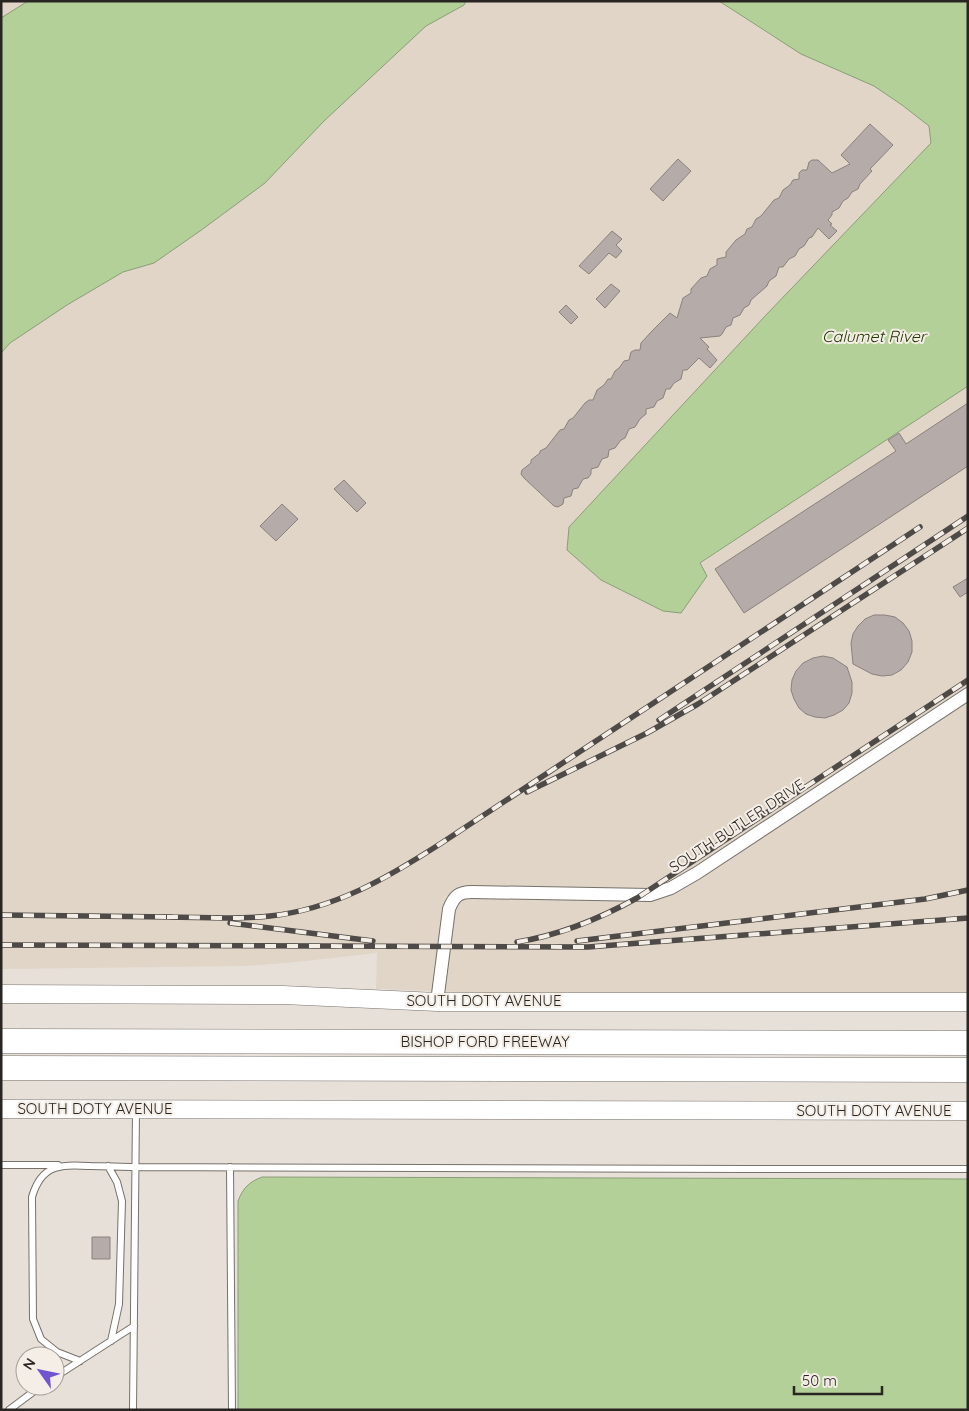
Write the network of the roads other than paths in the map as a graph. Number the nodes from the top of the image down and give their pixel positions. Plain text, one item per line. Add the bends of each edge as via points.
1 (968, 694) edge
2 (1, 994) edge
3 (437, 1002) junction
4 (968, 1002) edge
5 (1, 1041) edge
6 (968, 1043) edge
7 (1, 1068) edge
8 (968, 1070) edge
9 (1, 1109) edge
10 (136, 1109) junction
11 (968, 1112) edge
12 (1, 1165) edge
13 (62, 1165) junction
14 (108, 1166) junction
15 (135, 1167) junction
16 (230, 1167) junction
17 (968, 1168) edge
18 (134, 1326) junction
19 (111, 1341) junction
20 (80, 1361) junction
21 (65, 1371) edge
22 (28, 1396) edge
23 (8, 1410) edge
24 (133, 1410) edge
25 (232, 1410) edge

1 - 3 street, SOUTH BUTLER DRIVE via 671,888 650,895 472,892 456,895 449,908
2 - 3 street, SOUTH DOTY AVENUE via 283,995
3 - 4 street, SOUTH DOTY AVENUE
5 - 6 highway, BISHOP FORD FREEWAY
7 - 8 highway, BISHOP FORD FREEWAY
9 - 10 street, SOUTH DOTY AVENUE
10 - 11 street, SOUTH DOTY AVENUE
10 - 15 lane
12 - 13 lane
13 - 14 lane
13 - 20 lane via 48,1171 36,1184 32,1197 33,1319 41,1339 57,1352
14 - 15 lane
14 - 19 lane via 122,1201 119,1304
15 - 16 lane
15 - 18 lane
16 - 17 lane
16 - 25 lane
18 - 19 lane
18 - 24 lane
19 - 20 lane
20 - 21 lane
22 - 23 lane

